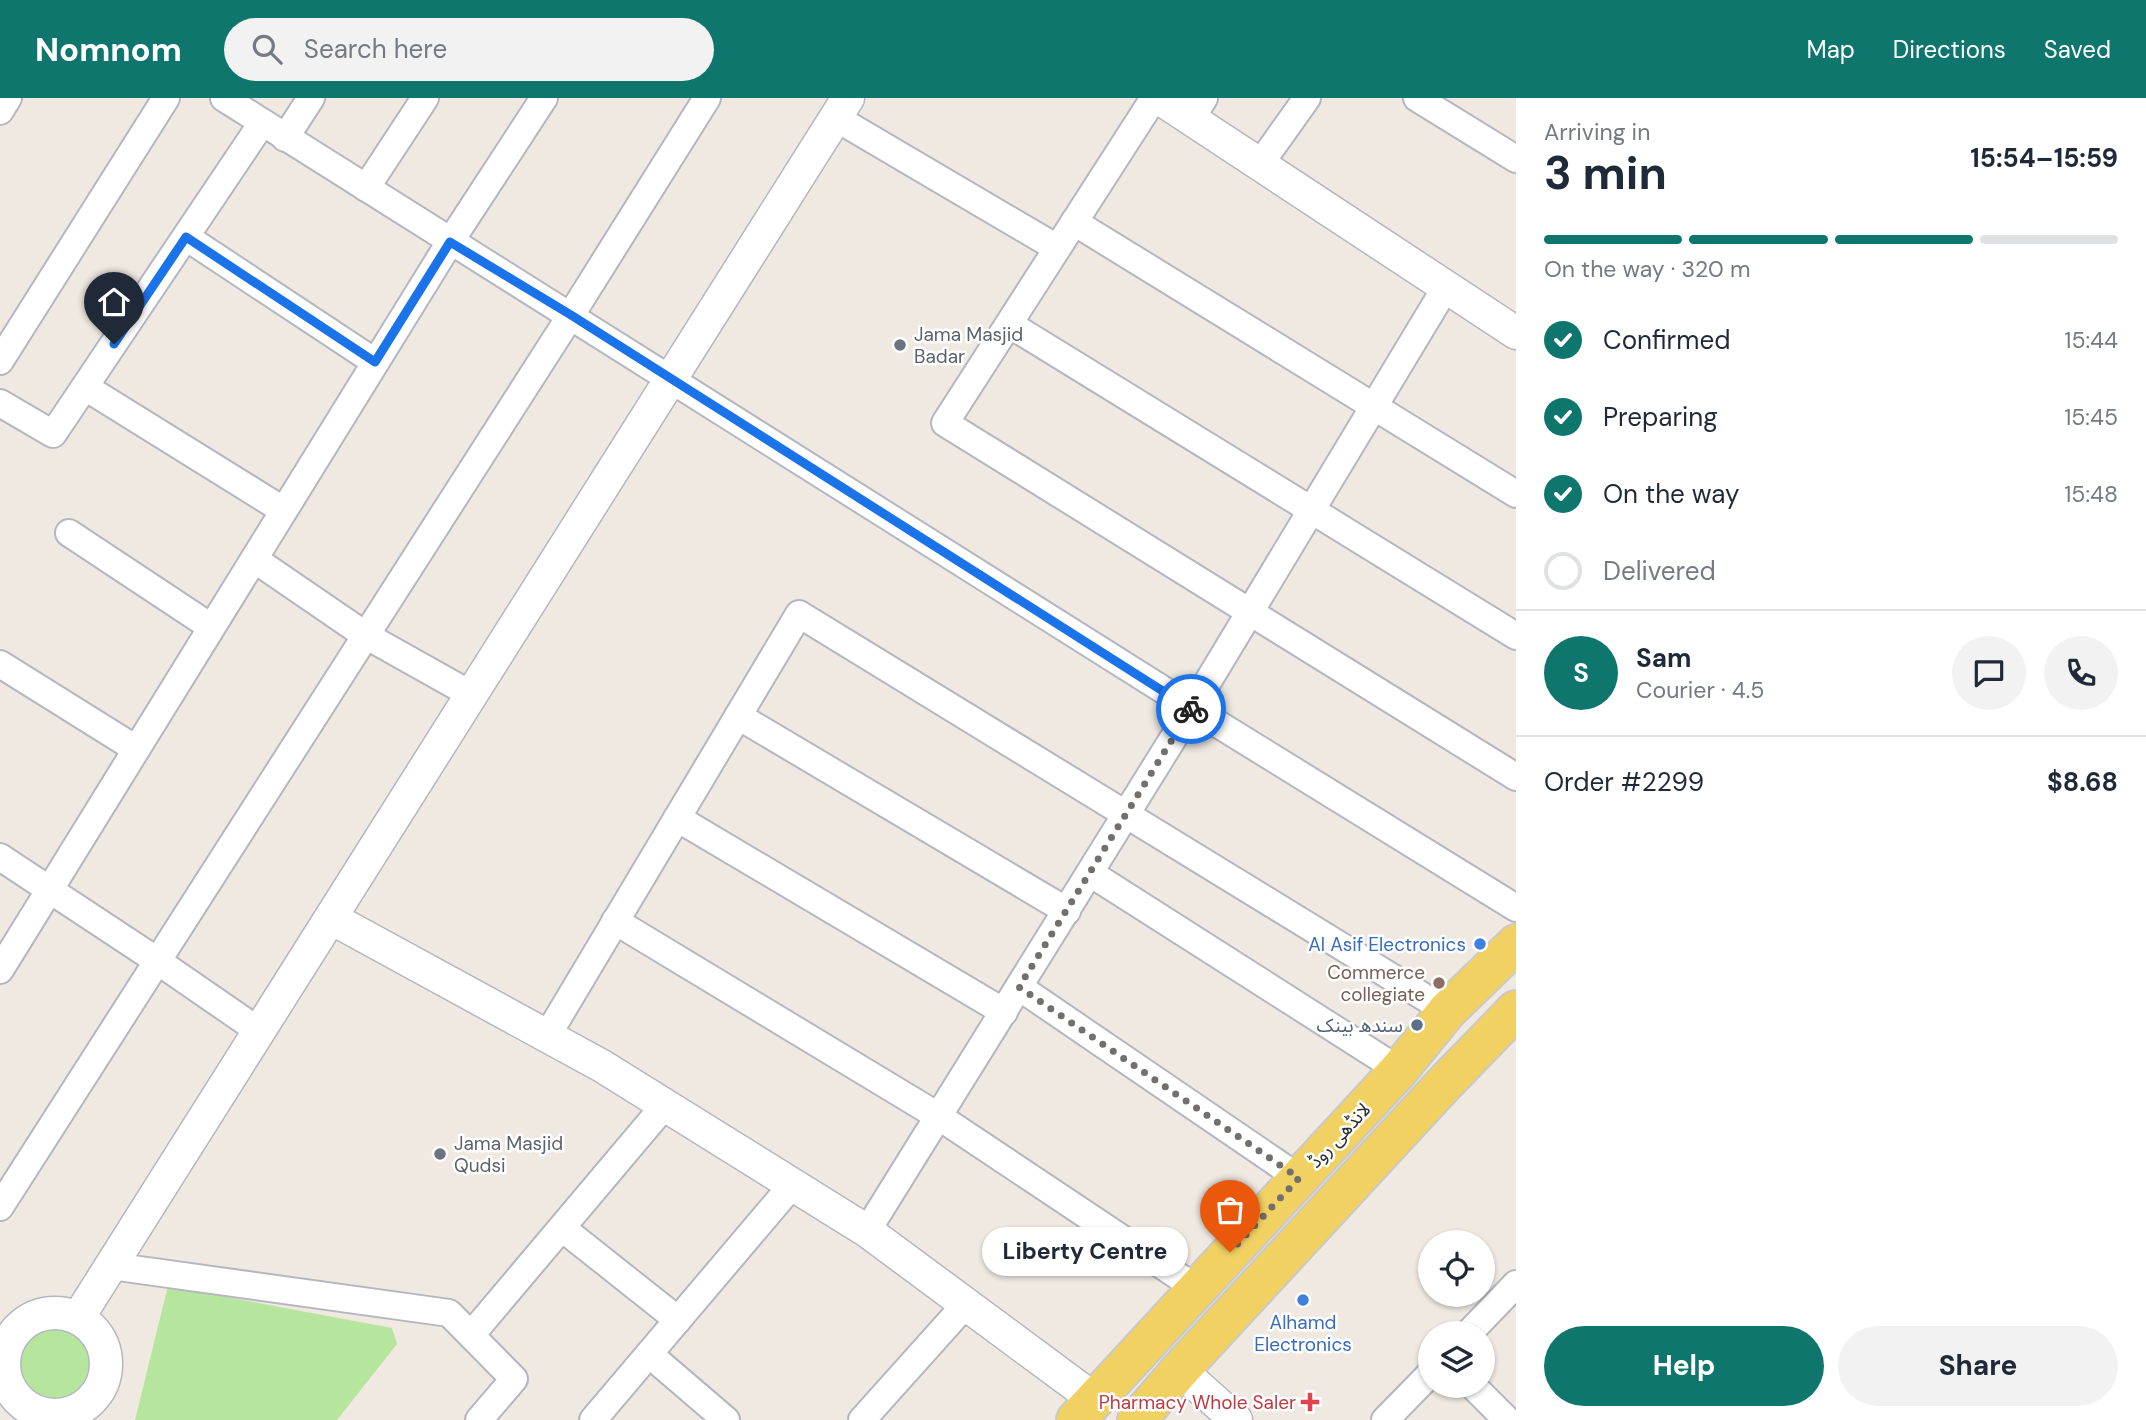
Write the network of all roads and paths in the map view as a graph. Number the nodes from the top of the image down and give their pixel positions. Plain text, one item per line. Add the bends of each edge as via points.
1 (8, 98) edge
2 (166, 98) edge
3 (224, 98) edge
4 (310, 98) edge
5 (425, 98) edge
6 (544, 98) edge
7 (707, 98) edge
8 (1154, 98) edge
9 (1159, 98) edge
10 (1307, 98) edge
11 (1417, 98) edge
12 (842, 108) edge
13 (1198, 108) edge
14 (0, 111) edge
15 (262, 123) junction
16 (285, 138) junction
17 (1516, 159) edge
18 (1260, 164) junction
19 (366, 188) junction
20 (1074, 222) junction
21 (186, 237) junction
22 (450, 242) junction
23 (1057, 248) junction
24 (1446, 287) junction
25 (571, 315) junction
26 (1009, 324) junction
27 (1516, 333) edge
28 (0, 361) edge
29 (375, 362) junction
30 (670, 380) junction
31 (85, 387) junction
32 (0, 402) edge
33 (1373, 406) junction
34 (1516, 494) edge
35 (283, 510) junction
36 (1310, 510) junction
37 (69, 533) dead end
38 (254, 559) junction
39 (1249, 611) junction
40 (211, 627) junction
41 (365, 635) junction
42 (1516, 636) edge
43 (0, 664) edge
44 (472, 695) junction
45 (1192, 708) junction
46 (738, 716) junction
47 (136, 749) junction
48 (1516, 777) edge
49 (1125, 814) junction
50 (677, 818) junction
51 (0, 857) edge
52 (1090, 873) junction
53 (51, 889) junction
54 (1516, 908) edge
55 (1066, 911) junction
56 (331, 918) junction
57 (615, 921) junction
58 (1516, 944) edge
59 (156, 960) junction
60 (0, 970) edge
61 (1019, 987) junction
62 (1516, 1010) edge
63 (1447, 1011) junction
64 (1004, 1012) junction
65 (259, 1031) junction
66 (547, 1036) junction
67 (1399, 1069) junction
68 (665, 1105) junction
69 (938, 1116) junction
70 (1299, 1178) junction
71 (793, 1184) junction
72 (0, 1207) edge
73 (562, 1228) junction
74 (867, 1231) junction
75 (111, 1266) junction
76 (1516, 1284) edge
77 (1196, 1289) junction
78 (966, 1304) junction
79 (78, 1318) junction
80 (678, 1320) junction
81 (1480, 1321) edge
82 (7, 1327) edge
83 (471, 1335) junction
84 (649, 1354) junction
85 (1180, 1370) junction
86 (1418, 1386) edge
87 (1486, 1398) edge
88 (1085, 1409) edge
89 (21, 1413) edge
90 (74, 1416) edge
91 (479, 1420) edge
92 (593, 1420) edge
93 (726, 1420) edge
94 (862, 1420) edge
95 (1137, 1420) edge
96 (1236, 1420) edge
97 (1385, 1420) edge
98 (1507, 1420) edge

1 - 14 street
2 - 28 street
3 - 15 street
4 - 16 street
5 - 19 street
6 - 22 street
7 - 25 street
8 - 20 street
9 - 13 street
10 - 18 street
11 - 17 street
12 - 23 street
12 - 30 street
13 - 18 street
15 - 16 street
15 - 21 street
16 - 19 street
18 - 24 street
19 - 22 street
20 - 23 street
20 - 33 street
21 - 29 street
21 - 31 street
22 - 25 street
22 - 29 street
23 - 26 street
24 - 27 street
24 - 33 street
25 - 30 street
25 - 41 street
26 - 36 street
26 - 39 street via 945,424
29 - 35 street
30 - 44 street
30 - 45 street
31 - 32 street via 53,434
31 - 35 street
33 - 34 street
33 - 36 street
35 - 38 street
36 - 39 street
36 - 42 street
37 - 40 street
38 - 40 street
38 - 41 street
39 - 45 street
39 - 48 street
40 - 47 street
41 - 44 street
41 - 59 street
43 - 47 street
44 - 56 street
45 - 49 street
45 - 54 street
46 - 49 street via 799,614
46 - 50 street
46 - 55 street
47 - 53 street
49 - 52 street
49 - 63 street
50 - 57 street
50 - 64 street
51 - 53 street
52 - 55 street
52 - 67 street
53 - 59 street
53 - 60 street
55 - 61 street
56 - 65 street
56 - 66 street
57 - 66 street
57 - 69 street
58 - 63 main road, لانڈھی روڈ
59 - 65 street
59 - 72 street
61 - 64 street
61 - 70 street
62 - 85 main road
63 - 67 main road, لانڈھی روڈ
64 - 69 street
65 - 75 street
66 - 68 street
67 - 70 main road, لانڈھی روڈ
68 - 71 street
68 - 73 street
69 - 74 street
69 - 77 street
70 - 77 main road, لانڈھی روڈ
71 - 74 street
71 - 80 street
73 - 80 street
73 - 83 street
74 - 78 street
75 - 79 street
75 - 83 street via 449,1313
76 - 81 street
77 - 88 main road, لانڈھی روڈ
78 - 88 street
78 - 94 street
79 - 82 street via 61,1312 43,1313
79 - 90 street via 100,1338 106,1372 94,1396
80 - 84 street
82 - 89 street via 5,1378
83 - 91 street via 514,1379
84 - 92 street
84 - 93 street
85 - 95 main road
85 - 96 street
86 - 97 street
87 - 98 street
89 - 90 street

